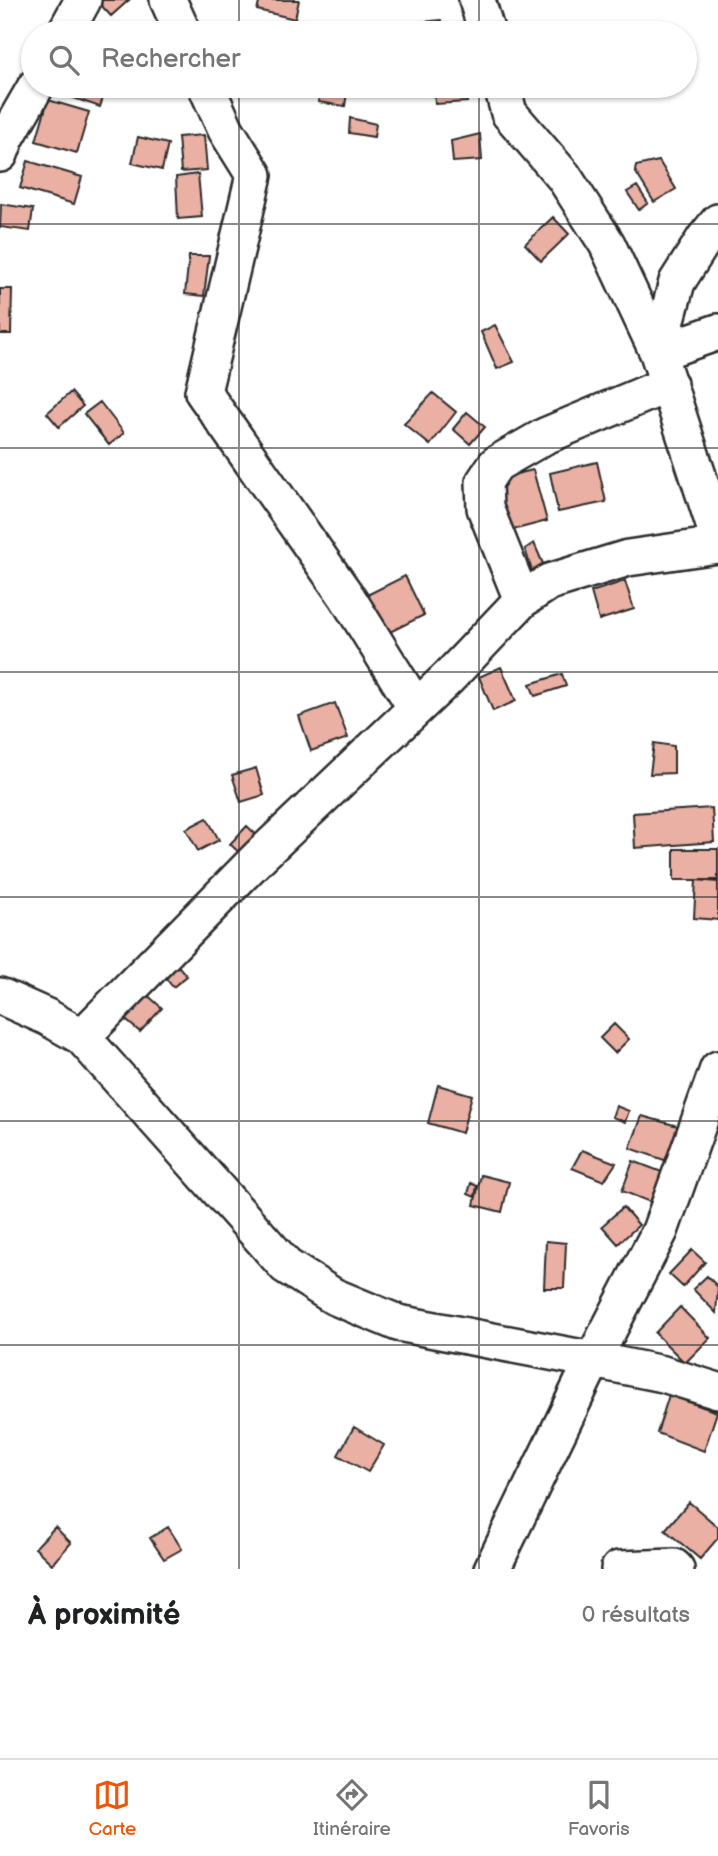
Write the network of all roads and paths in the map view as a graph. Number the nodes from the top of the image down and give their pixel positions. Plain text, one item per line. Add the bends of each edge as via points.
1 (83, 0) edge
2 (168, 0) edge
3 (477, 0) edge
4 (72, 21) edge
5 (178, 21) edge
6 (483, 21) edge
7 (29, 98) edge
8 (211, 98) edge
9 (505, 98) edge
10 (0, 154) edge
11 (718, 222) edge
12 (718, 332) edge
13 (664, 368) junction
14 (718, 537) edge
15 (718, 545) edge
16 (522, 600) junction
17 (416, 708) junction
18 (0, 996) edge
19 (82, 1037) junction
20 (718, 1069) edge
21 (593, 1360) junction
22 (718, 1391) edge
23 (492, 1569) edge
24 (619, 1569) edge
25 (676, 1569) edge

1 - 4 street
2 - 5 street
3 - 6 street
7 - 10 street
8 - 17 street via 254,175 203,392 347,597
9 - 13 street via 509,113 564,177 607,244
11 - 13 street via 677,282
12 - 13 street
13 - 14 street
13 - 16 street via 496,464 484,482 485,508
15 - 16 street via 628,558 549,582
16 - 17 street
17 - 19 street via 259,857
18 - 19 street
19 - 21 street via 286,1266 324,1290 398,1323
20 - 21 street via 660,1231
21 - 22 street
21 - 23 street
24 - 25 street

